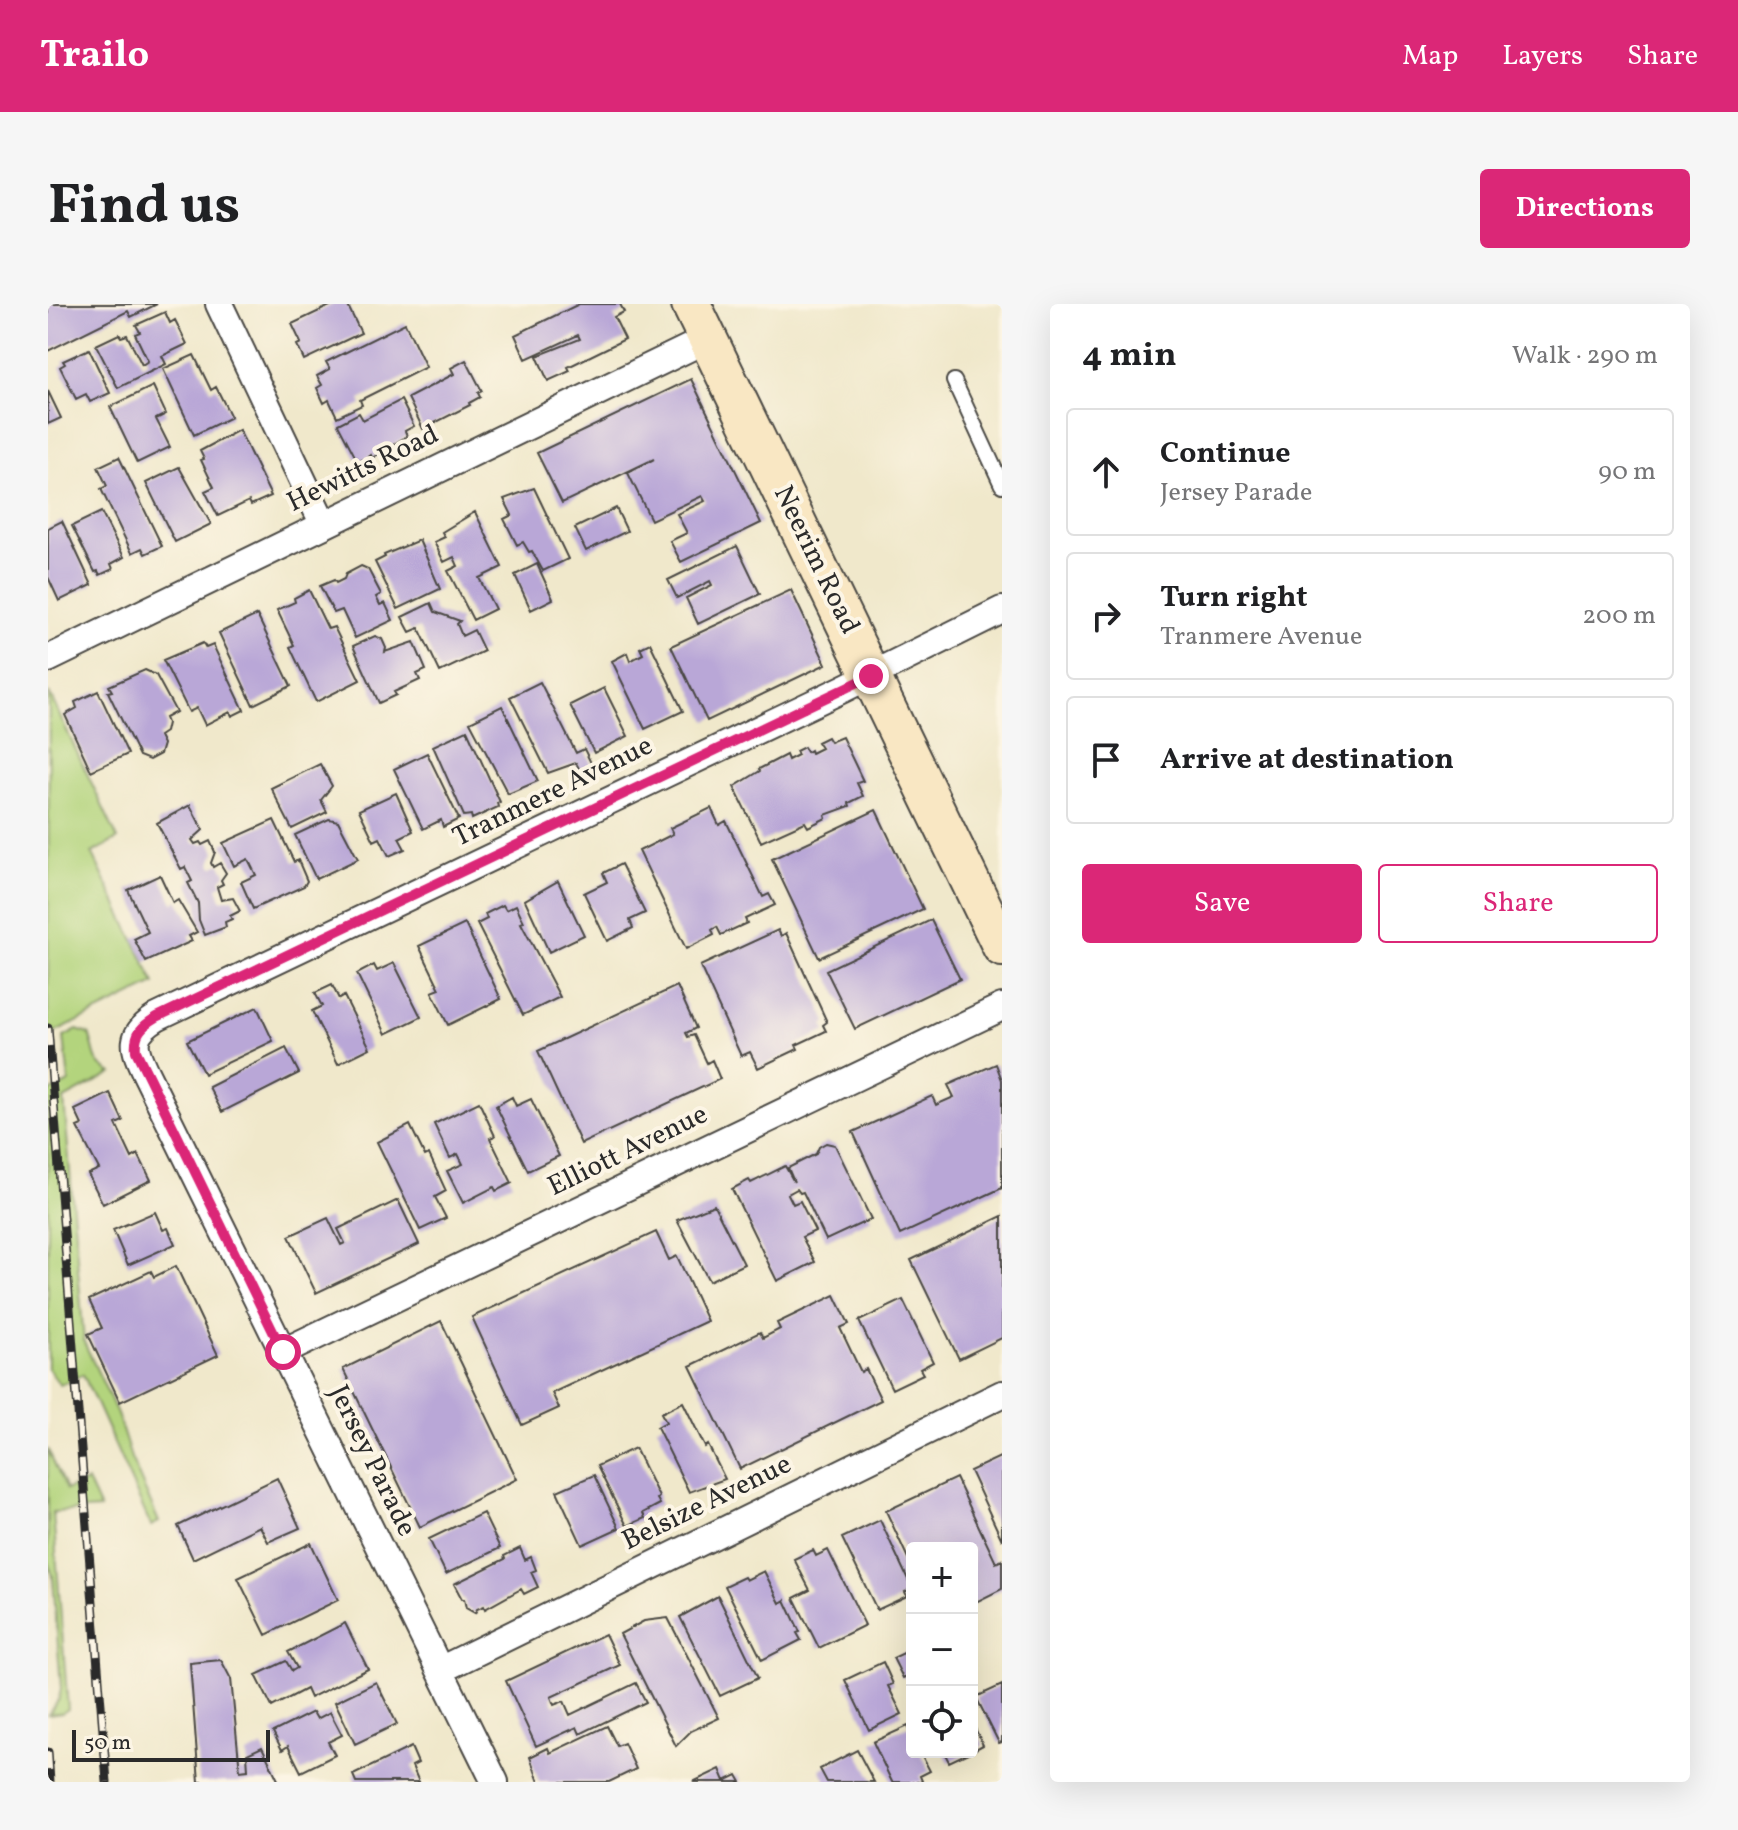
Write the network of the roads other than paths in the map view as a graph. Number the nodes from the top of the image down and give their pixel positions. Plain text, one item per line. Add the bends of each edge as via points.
1 (219, 304) edge
2 (698, 314) edge
3 (954, 381) dead end
4 (1002, 485) edge
5 (323, 523) junction
6 (1002, 610) edge
7 (48, 659) edge
8 (871, 676) junction
9 (1002, 947) edge
10 (1002, 1007) edge
11 (136, 1037) joint
12 (283, 1352) junction
13 (1002, 1394) edge
14 (440, 1670) junction
15 (495, 1782) edge

1 - 5 street
2 - 5 street, Hewitts Road
2 - 8 main road, Neerim Road
3 - 4 lane
5 - 7 street, Hewitts Road
6 - 8 street, Tranmere Avenue
8 - 9 main road, Neerim Road
8 - 11 street, Tranmere Avenue via 157,1017
10 - 12 street, Elliott Avenue
11 - 12 street, Jersey Parade via 140,1061
12 - 14 street, Jersey Parade
13 - 14 street, Belsize Avenue
14 - 15 street, Jersey Parade

